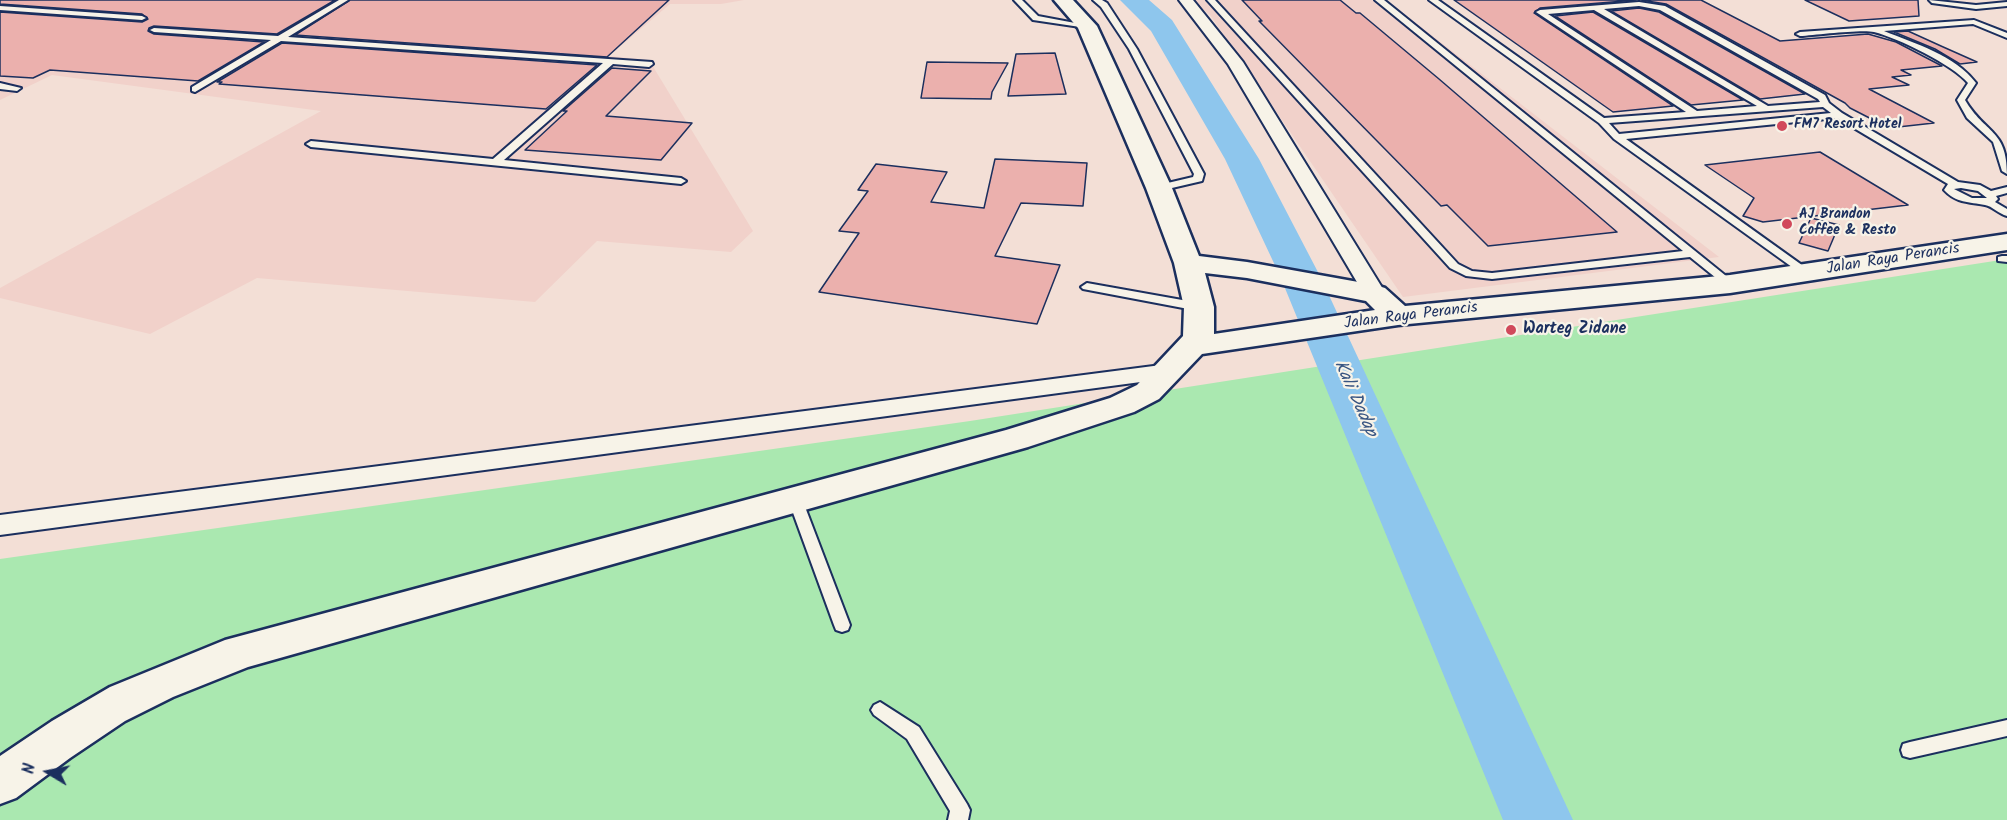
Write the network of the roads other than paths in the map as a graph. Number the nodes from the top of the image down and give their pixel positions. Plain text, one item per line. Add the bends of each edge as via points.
1 (344, 0) edge
2 (1018, 0) edge
3 (1063, 0) edge
4 (1097, 0) edge
5 (1186, 0) edge
6 (1211, 0) edge
7 (1379, 0) edge
8 (1433, 0) edge
9 (1931, 1) edge
10 (2007, 4) edge
11 (1595, 7) junction
12 (0, 8) edge
13 (1582, 8) junction
14 (142, 18) dead end
15 (1974, 22) junction
16 (1087, 26) junction
17 (1874, 29) junction
18 (153, 30) dead end
19 (1800, 34) dead end
20 (2007, 36) edge
21 (277, 39) junction
22 (2007, 46) edge
23 (610, 62) junction
24 (649, 64) dead end
25 (0, 86) edge
26 (17, 88) dead end
27 (195, 90) dead end
28 (1825, 104) junction
29 (1764, 107) junction
30 (1749, 109) junction
31 (1694, 113) junction
32 (1839, 115) junction
33 (1602, 121) junction
34 (1617, 137) junction
35 (311, 144) dead end
36 (496, 162) junction
37 (2007, 171) edge
38 (681, 181) dead end
39 (1160, 188) junction
40 (2007, 190) edge
41 (1989, 198) junction
42 (2007, 213) edge
43 (2005, 253) edge
44 (1690, 254) junction
45 (1188, 263) junction
46 (1807, 273) junction
47 (1730, 284) junction
48 (1087, 287) dead end
49 (1376, 294) junction
50 (1199, 307) junction
51 (1398, 316) junction
52 (1180, 359) junction
53 (795, 499) junction
54 (0, 525) edge
55 (842, 625) dead end
56 (880, 710) dead end
57 (2007, 728) edge
58 (1910, 750) dead end
59 (0, 783) edge
60 (958, 820) edge

1 - 21 lane
2 - 16 lane via 1036,18
3 - 16 street
4 - 39 lane via 1133,49 1199,174 1192,183
5 - 49 street via 1235,62
6 - 44 lane via 1454,266 1470,274 1492,276
7 - 44 lane
8 - 33 lane
9 - 10 lane via 1976,8
9 - 15 lane via 1978,22
11 - 13 lane
11 - 28 lane via 1639,4 1662,8 1822,97
11 - 29 lane
12 - 14 lane
13 - 30 lane
13 - 31 lane via 1540,12
15 - 17 lane
15 - 20 lane
16 - 39 street
17 - 19 lane
17 - 37 lane via 1967,74 1972,83 1961,100 1970,116 1997,141
18 - 21 lane
20 - 22 lane via 2000,39
21 - 23 lane
21 - 27 lane
23 - 24 lane
23 - 36 lane
25 - 26 lane
28 - 29 lane
28 - 32 lane
29 - 30 lane
30 - 31 lane
31 - 33 lane
32 - 34 lane
32 - 41 lane via 1956,185 1973,187
33 - 34 lane
34 - 46 lane
35 - 36 lane
36 - 38 lane
39 - 45 street
40 - 41 lane
41 - 42 lane
43 - 46 street, Jalan Raya Perancis
44 - 47 lane
45 - 49 street
45 - 50 street
46 - 47 street, Jalan Raya Perancis
47 - 51 street, Jalan Raya Perancis
48 - 50 lane
49 - 51 street
50 - 52 street via 1198,336
51 - 52 street, Jalan Raya Perancis via 1257,337
52 - 53 street via 1148,392 1122,405 1016,439
52 - 54 street
53 - 55 lane
53 - 59 street via 240,652 174,677 110,708
56 - 60 lane via 913,734 960,810
57 - 58 lane

